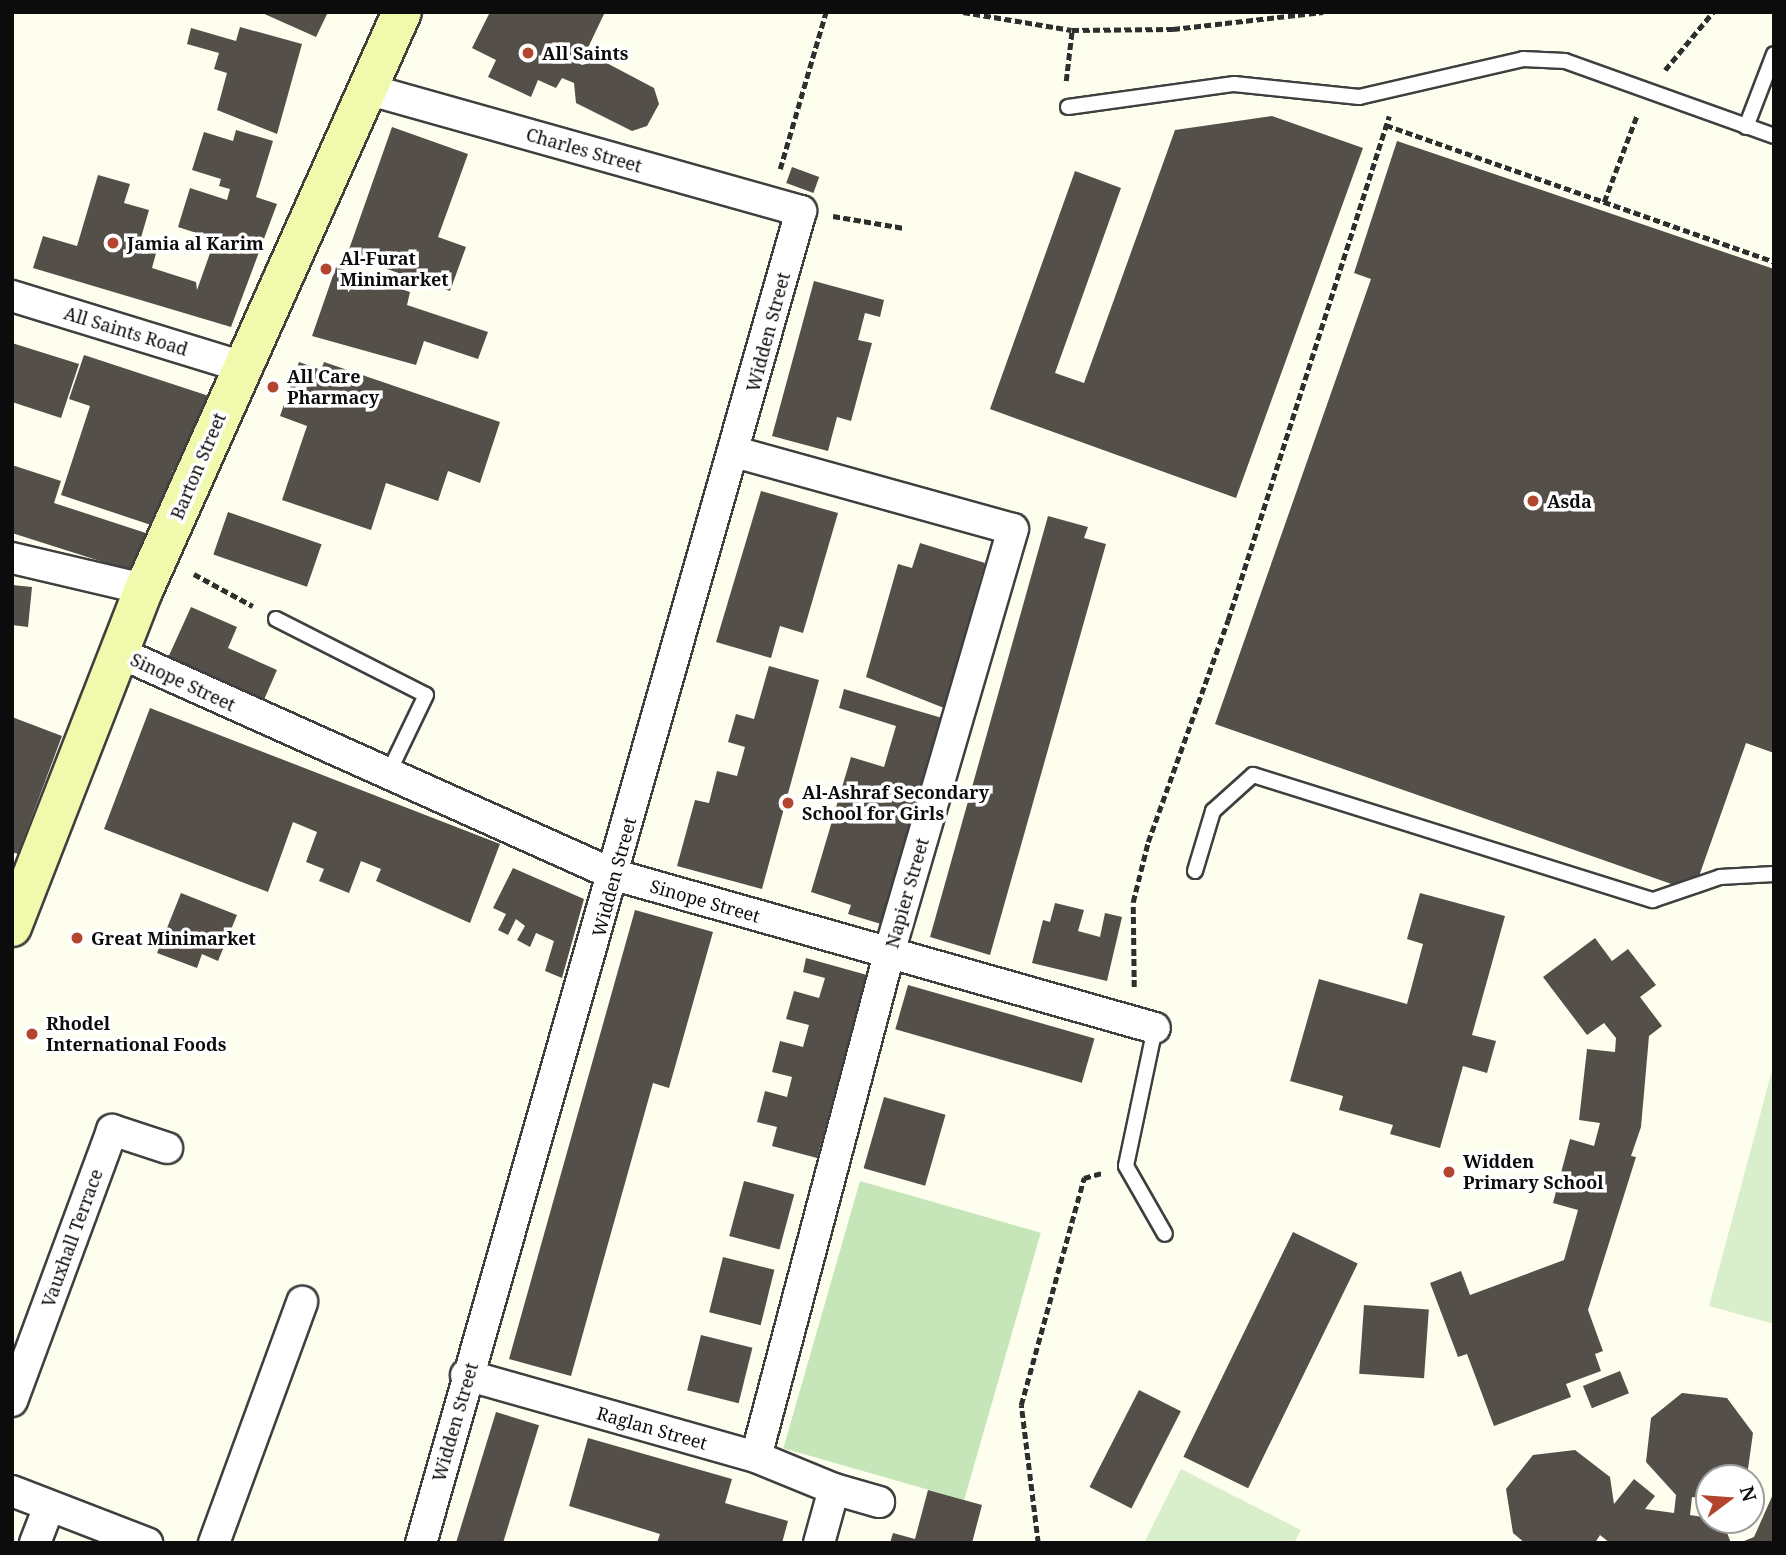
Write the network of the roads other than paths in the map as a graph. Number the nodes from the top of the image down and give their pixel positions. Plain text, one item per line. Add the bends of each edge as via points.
1 (402, 12) edge
2 (1774, 54) edge
3 (367, 89) junction
4 (1068, 107) road end
5 (1746, 127) junction
6 (1774, 136) edge
7 (801, 211) joint
8 (12, 296) edge
9 (240, 366) junction
10 (734, 452) junction
11 (12, 558) edge
12 (144, 589) junction
13 (276, 619) road end
14 (120, 653) junction
15 (387, 776) junction
16 (1195, 871) dead end
17 (1774, 874) edge
18 (615, 875) junction
19 (12, 927) edge
20 (889, 954) junction
21 (1145, 1024) joint
22 (167, 1148) dead end
23 (1165, 1234) dead end
24 (302, 1302) dead end
25 (466, 1375) junction
26 (12, 1401) edge
27 (756, 1457) junction
28 (834, 1489) junction
29 (12, 1491) edge
30 (879, 1502) dead end
31 (49, 1507) junction
32 (35, 1543) edge
33 (147, 1543) edge
34 (214, 1543) edge
35 (422, 1543) edge
36 (819, 1543) edge

1 - 3 main road, Barton Street
2 - 5 lane
3 - 7 street, Charles Street
3 - 9 main road, Barton Street
4 - 5 lane via 1234,84 1359,97 1397,92 1523,59 1564,61
5 - 6 lane
7 - 10 street, Widden Street
8 - 9 street, All Saints Road
9 - 12 main road, Barton Street
10 - 18 street, Widden Street
10 - 20 street, Napier Street via 1013,529
11 - 12 street
12 - 14 main road, Barton Street
13 - 15 lane via 426,695
14 - 15 street, Sinope Street
14 - 19 main road, Barton Street
15 - 18 street, Sinope Street
16 - 17 lane via 1213,811 1253,775 1653,900 1720,877
18 - 20 street, Sinope Street
18 - 25 street, Widden Street
20 - 21 street, Sinope Street
20 - 27 street, Napier Street
21 - 23 lane via 1126,1166
22 - 26 street, Vauxhall Terrace via 112,1130
24 - 34 street
25 - 27 street, Raglan Street
25 - 35 street, Widden Street
27 - 28 street, Raglan Street
28 - 30 street, Raglan Street
28 - 36 street
29 - 31 street
31 - 32 street
31 - 33 street

